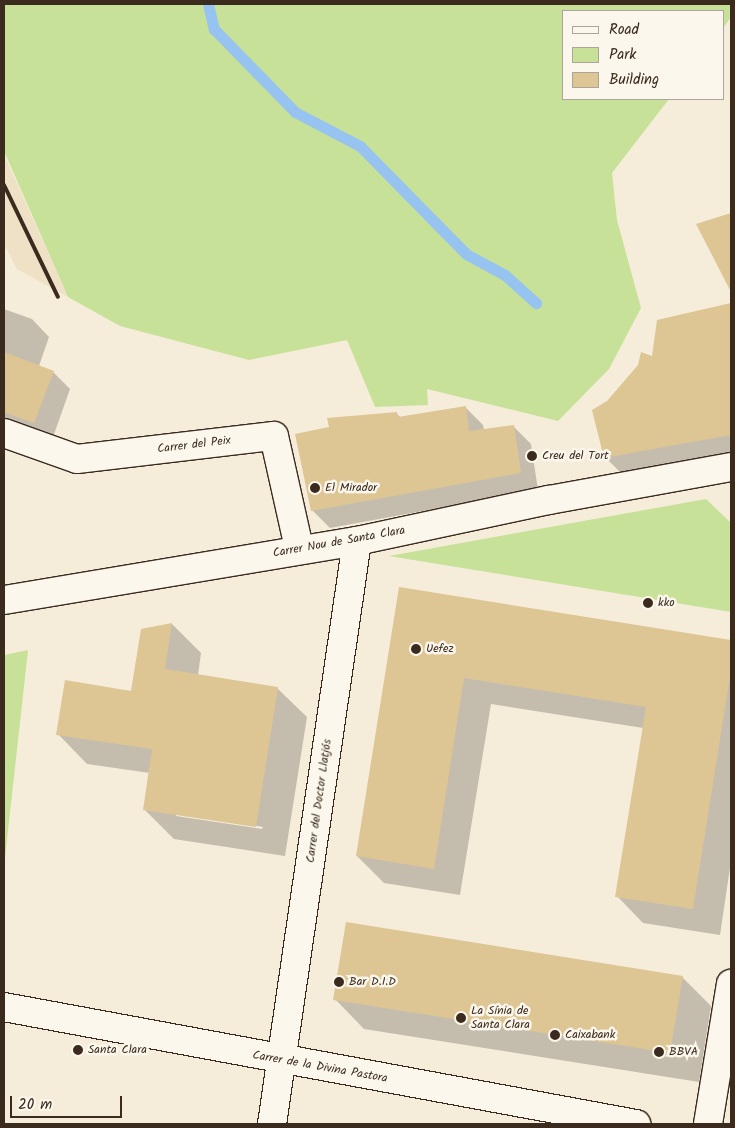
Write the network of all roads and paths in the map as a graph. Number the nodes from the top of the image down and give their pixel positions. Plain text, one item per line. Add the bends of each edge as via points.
1 (4, 432) edge
2 (731, 467) edge
3 (357, 541) junction
4 (299, 548) junction
5 (4, 600) edge
6 (731, 984) edge
7 (4, 1007) edge
8 (282, 1060) junction
9 (272, 1124) edge
10 (636, 1124) edge
11 (708, 1124) edge

1 - 4 street, Carrer del Peix via 77,459 274,436
2 - 3 street, Carrer Nou de Santa Clara via 549,500
3 - 4 street, Carrer Nou de Santa Clara
3 - 8 street, Carrer del Doctor Llatjós
4 - 5 street, Carrer Nou de Santa Clara
6 - 11 street
7 - 8 street, Carrer de la Divina Pastora
8 - 9 street, Carrer del Doctor Llatjós
8 - 10 street, Carrer de la Divina Pastora

